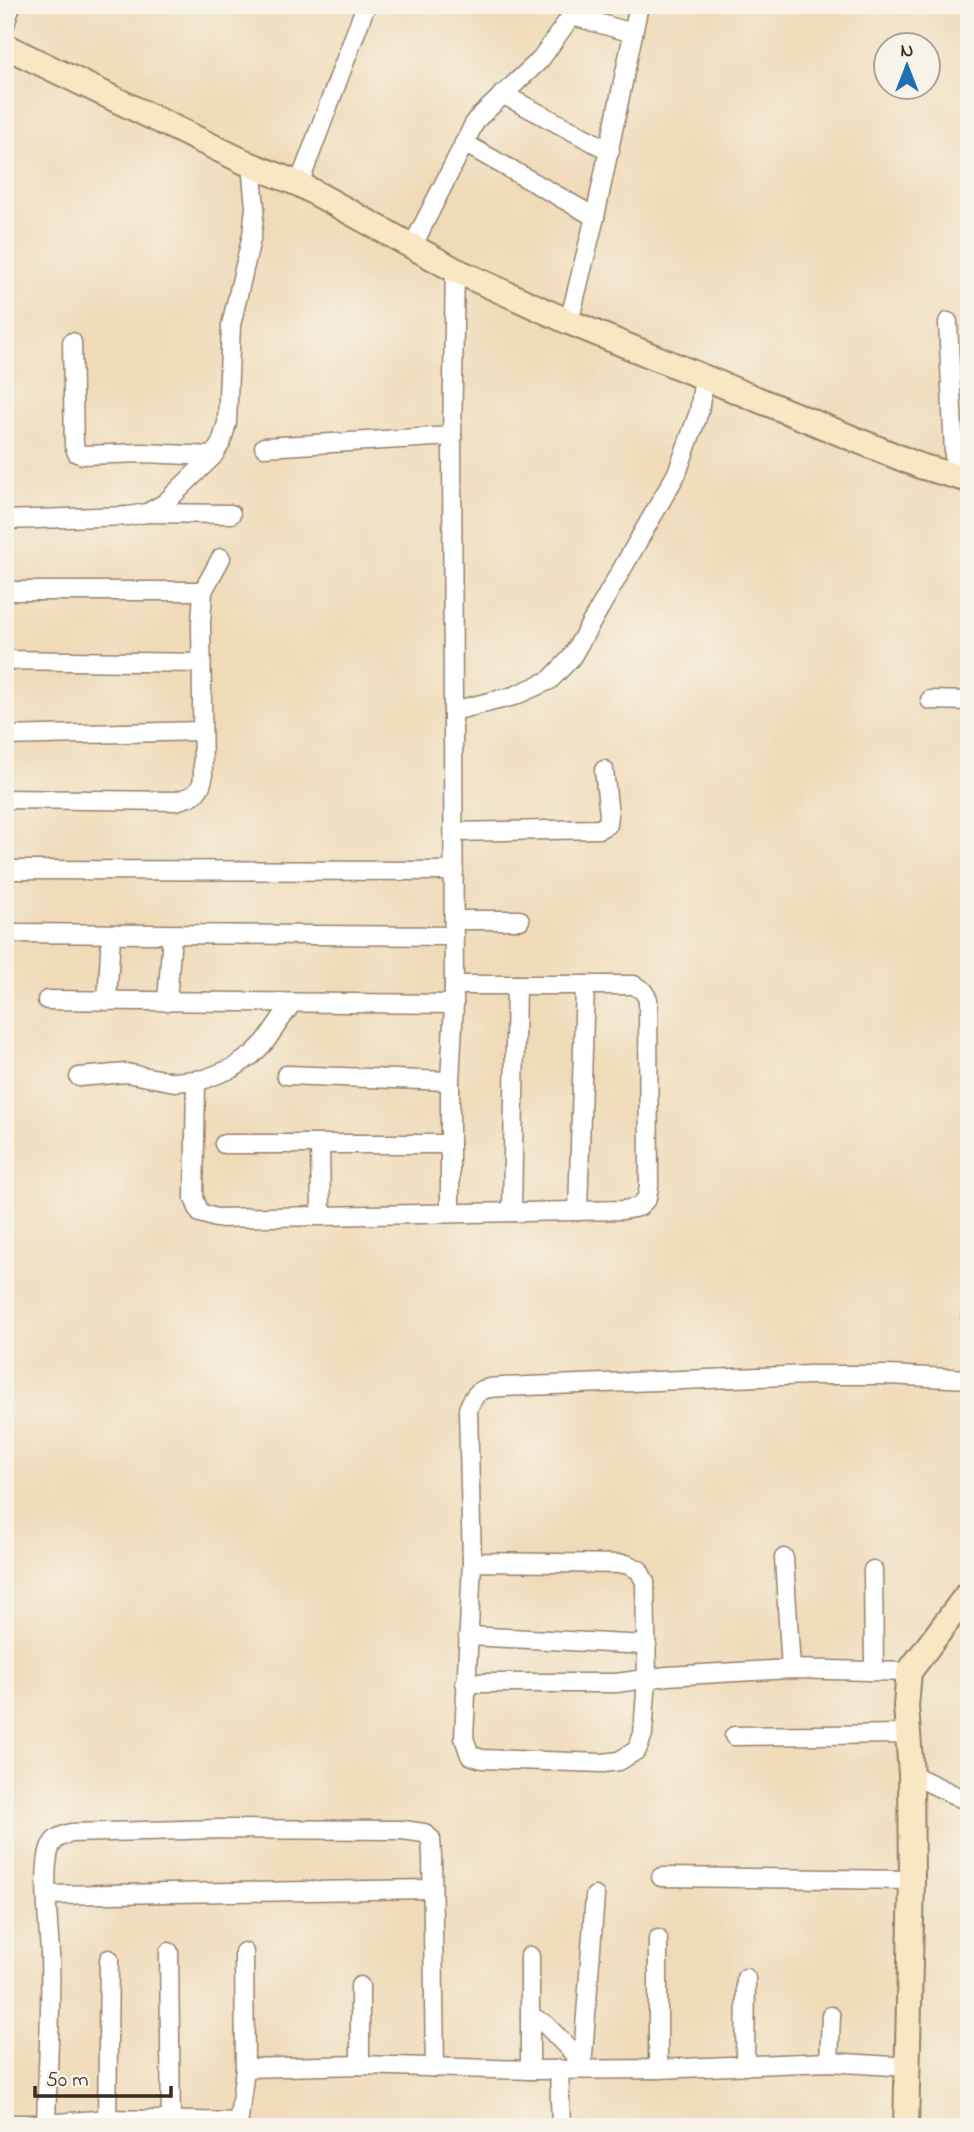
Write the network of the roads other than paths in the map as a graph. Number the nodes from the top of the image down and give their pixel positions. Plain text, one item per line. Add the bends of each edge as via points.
1 (11, 5) edge
2 (366, 5) edge
3 (639, 5) edge
4 (5, 25) edge
5 (633, 33) junction
6 (5, 46) edge
7 (502, 94) junction
8 (464, 143) junction
9 (610, 152) junction
10 (251, 164) junction
11 (299, 184) junction
12 (595, 217) junction
13 (413, 246) junction
14 (455, 270) junction
15 (569, 322) junction
16 (948, 322) dead end
17 (72, 342) dead end
18 (704, 377) junction
19 (452, 436) junction
20 (264, 447) dead end
21 (213, 456) junction
22 (962, 478) edge
23 (147, 513) junction
24 (231, 514) dead end
25 (5, 520) edge
26 (221, 558) dead end
27 (5, 591) edge
28 (203, 591) junction
29 (5, 660) edge
30 (201, 663) junction
31 (930, 700) dead end
32 (969, 701) edge
33 (453, 711) junction
34 (201, 731) junction
35 (5, 736) edge
36 (604, 770) dead end
37 (5, 799) edge
38 (454, 832) junction
39 (5, 870) edge
40 (454, 871) junction
41 (520, 920) dead end
42 (454, 928) junction
43 (5, 933) edge
44 (111, 935) junction
45 (172, 935) junction
46 (454, 985) junction
47 (516, 985) junction
48 (585, 985) junction
49 (47, 1000) dead end
50 (107, 1001) junction
51 (167, 1002) junction
52 (292, 1003) junction
53 (454, 1004) junction
54 (286, 1076) dead end
55 (79, 1077) dead end
56 (196, 1081) junction
57 (450, 1081) junction
58 (224, 1144) dead end
59 (320, 1144) junction
60 (450, 1144) junction
61 (578, 1211) junction
62 (512, 1212) junction
63 (450, 1213) junction
64 (321, 1215) junction
65 (969, 1379) edge
66 (784, 1558) dead end
67 (472, 1562) junction
68 (873, 1570) dead end
69 (969, 1592) edge
70 (468, 1636) junction
71 (647, 1645) junction
72 (791, 1670) junction
73 (874, 1670) junction
74 (909, 1672) junction
75 (647, 1678) junction
76 (466, 1683) junction
77 (908, 1734) junction
78 (734, 1736) dead end
79 (911, 1774) junction
80 (969, 1802) edge
81 (661, 1877) dead end
82 (912, 1880) junction
83 (431, 1889) junction
84 (47, 1895) junction
85 (594, 1896) dead end
86 (658, 1939) dead end
87 (169, 1952) dead end
88 (244, 1952) dead end
89 (530, 1956) dead end
90 (109, 1959) dead end
91 (746, 1978) dead end
92 (360, 1986) dead end
93 (530, 2016) junction
94 (831, 2016) dead end
95 (829, 2062) junction
96 (360, 2065) junction
97 (582, 2065) junction
98 (745, 2066) junction
99 (908, 2067) junction
100 (245, 2068) junction
101 (435, 2068) junction
102 (559, 2069) junction
103 (658, 2069) junction
104 (530, 2070) junction
105 (107, 2123) edge
106 (5, 2124) edge
107 (171, 2124) edge
108 (46, 2125) edge
109 (238, 2125) edge
110 (561, 2127) edge
111 (906, 2127) edge

1 - 4 street
2 - 11 street
3 - 5 street
5 - 7 street via 569,19 540,60
5 - 9 street
6 - 10 street
7 - 8 street via 476,120
7 - 9 street
8 - 12 street
8 - 13 street
9 - 12 street
10 - 11 street
10 - 21 street via 252,235 230,325 227,423
11 - 13 street
12 - 15 street
13 - 14 street
14 - 15 street
14 - 19 street
15 - 18 street
16 - 22 street
17 - 21 street via 77,453
18 - 22 street via 920,466
18 - 33 street via 699,412 677,473 571,658 550,680 514,696
19 - 20 street
19 - 33 street
21 - 23 street via 165,503
23 - 24 street
23 - 25 street
26 - 28 street
27 - 28 street
28 - 30 street
29 - 30 street
30 - 34 street
31 - 32 street
33 - 38 street
34 - 35 street
34 - 37 street via 203,779 201,789 191,797
36 - 38 street via 609,816 608,824 599,829
38 - 40 street
39 - 40 street
40 - 42 street
41 - 42 street
42 - 45 street
42 - 46 street
43 - 44 street
44 - 45 street
44 - 50 street
45 - 51 street
46 - 47 street
46 - 53 street
47 - 48 street
47 - 62 street
48 - 61 street
48 - 61 street via 634,985 648,999 649,1186 639,1208
49 - 50 street
50 - 51 street
51 - 52 street
52 - 53 street
52 - 56 street via 252,1055 233,1069
53 - 57 street
54 - 57 street
55 - 56 street via 126,1073
56 - 64 street via 194,1198 200,1213 216,1218
57 - 60 street
58 - 59 street
59 - 60 street
59 - 64 street
60 - 63 street
61 - 62 street
62 - 63 street
63 - 64 street
65 - 67 street via 808,1375 484,1388 473,1396 468,1409
66 - 72 street
67 - 70 street
67 - 71 street via 626,1564 639,1570 645,1583
68 - 73 street
69 - 74 street
70 - 71 street
70 - 76 street
71 - 75 street
72 - 73 street
72 - 75 street
73 - 74 street
74 - 77 street
75 - 76 street via 616,1683
75 - 76 street via 643,1734 637,1750 619,1761 603,1763 470,1755 464,1738
77 - 78 street
77 - 79 street
79 - 80 street
79 - 82 street
81 - 82 street
82 - 99 street
83 - 84 street
83 - 84 street via 431,1839 424,1833 220,1829 60,1836 49,1850
83 - 101 street
84 - 108 street
85 - 97 street
86 - 103 street
87 - 107 street
88 - 100 street
89 - 93 street
90 - 105 street
91 - 98 street
92 - 96 street
93 - 97 street via 545,2024
93 - 104 street
94 - 95 street
95 - 98 street
95 - 99 street
96 - 100 street
96 - 101 street
97 - 102 street
97 - 103 street
98 - 103 street
99 - 111 street
100 - 109 street
101 - 104 street
102 - 104 street
102 - 110 street
105 - 107 street
105 - 108 street
106 - 108 street
107 - 109 street

